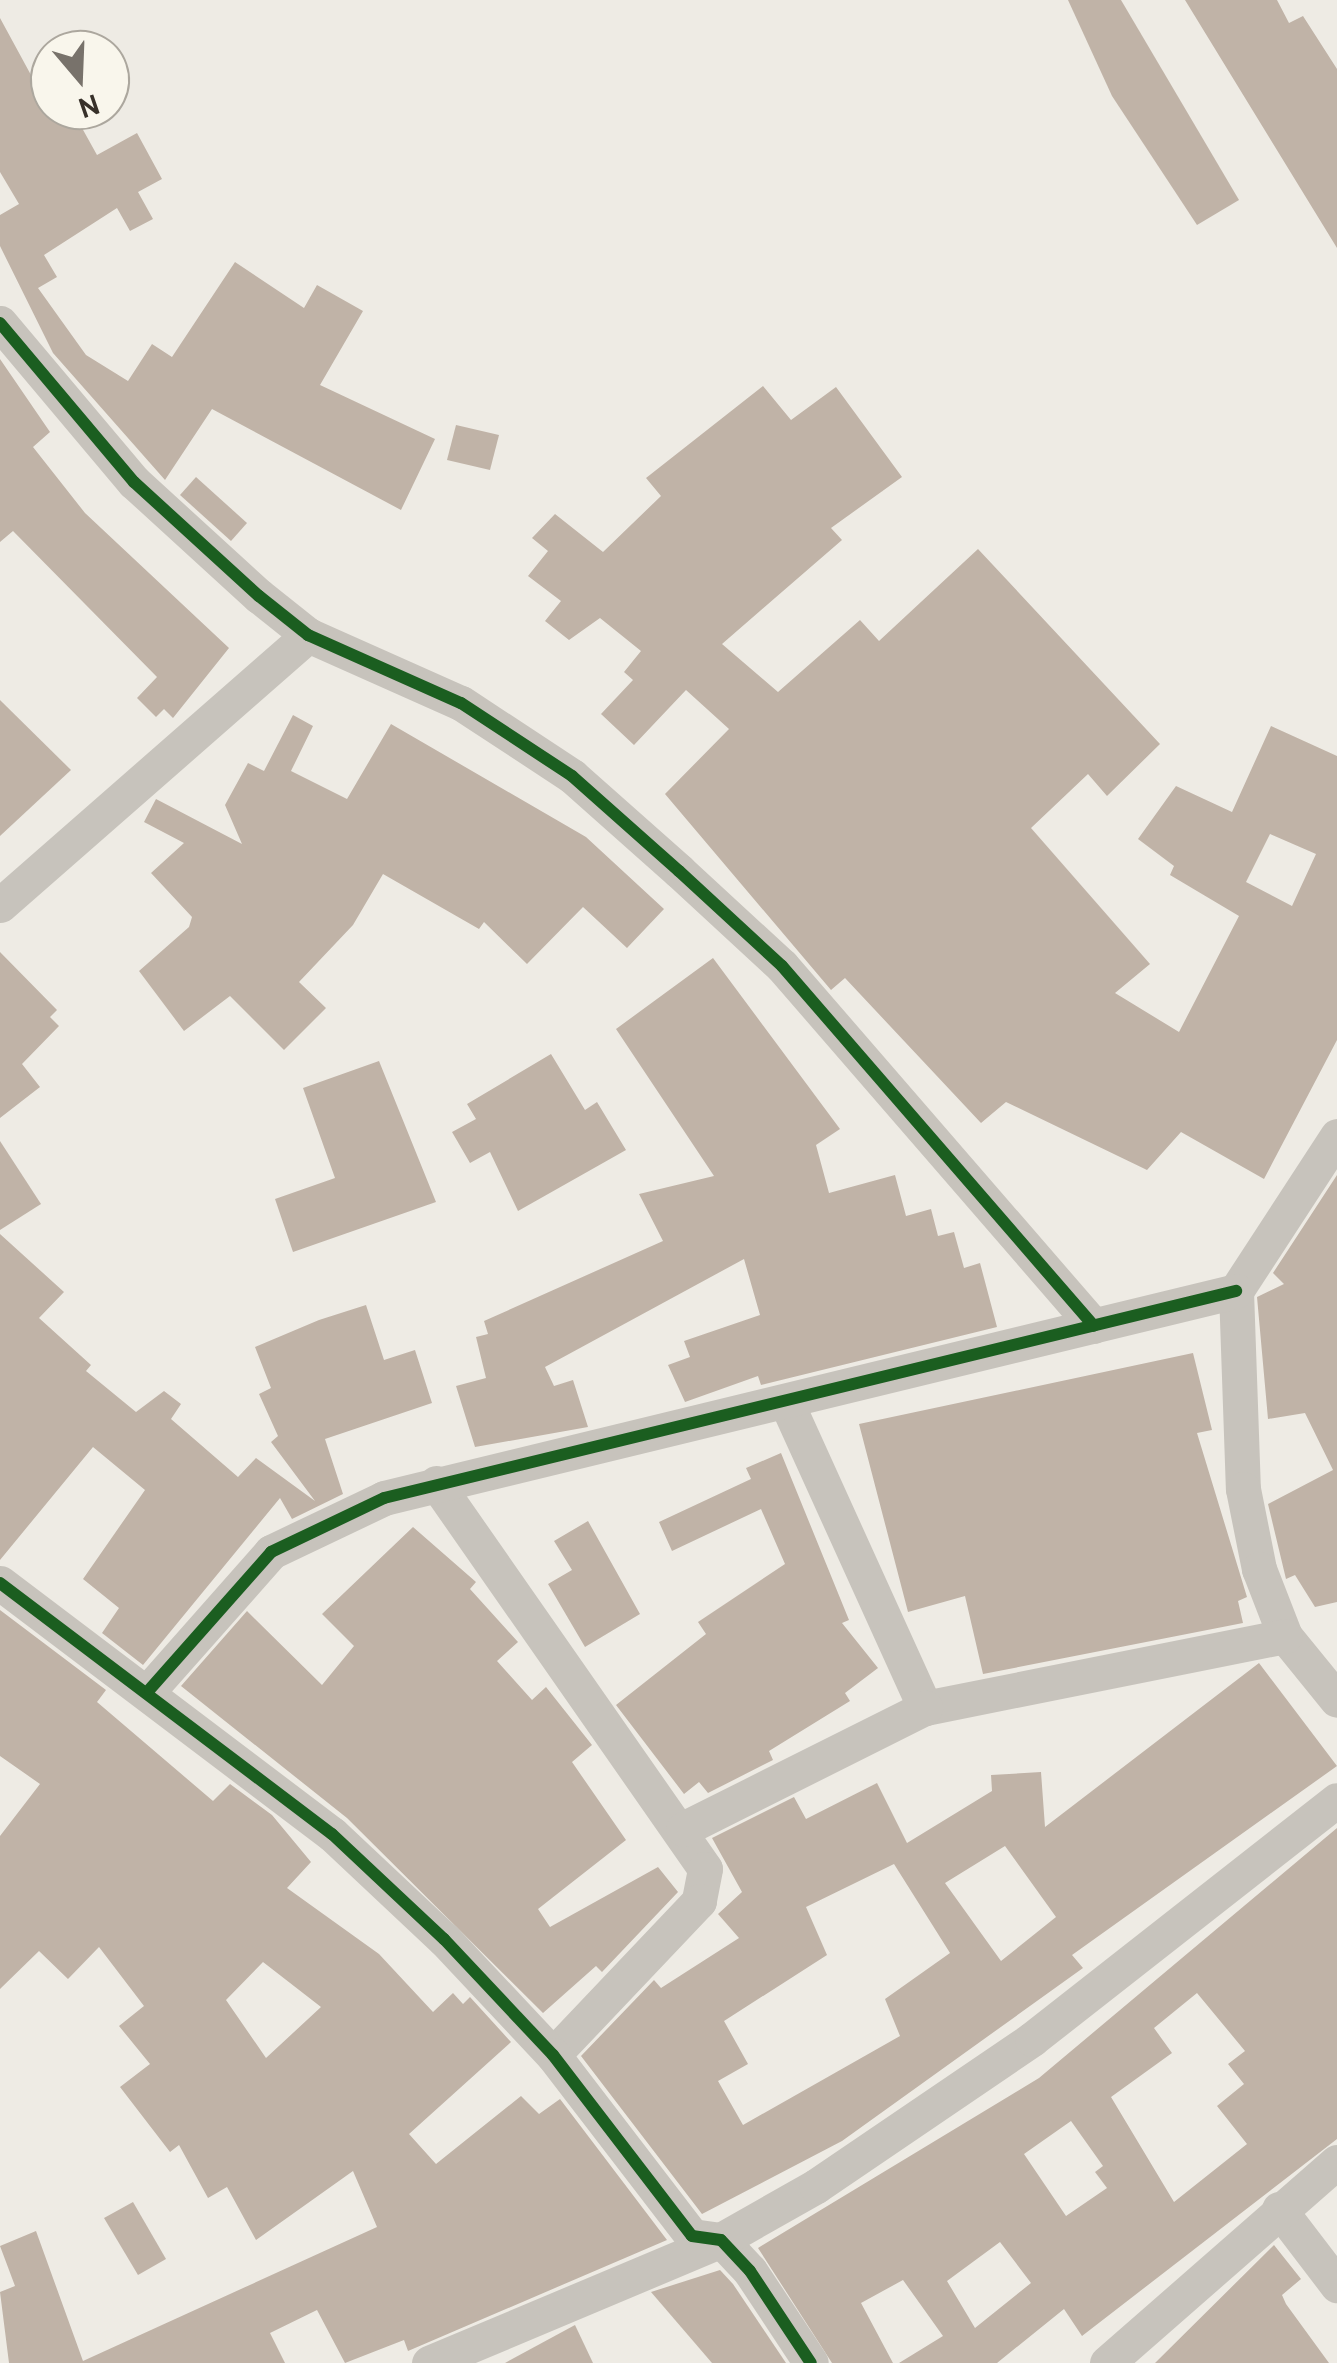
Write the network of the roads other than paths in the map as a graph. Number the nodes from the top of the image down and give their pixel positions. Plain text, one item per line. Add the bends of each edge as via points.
1 (0, 324) edge
2 (308, 635) junction
3 (0, 905) edge
4 (1337, 1136) edge
5 (1236, 1291) junction
6 (1094, 1326) junction
7 (788, 1406) junction
8 (436, 1483) junction
9 (0, 1583) edge
10 (1285, 1636) junction
11 (150, 1689) junction
12 (1337, 1700) edge
13 (925, 1708) junction
14 (1337, 1800) edge
15 (683, 1829) junction
16 (553, 2055) junction
17 (1337, 2162) edge
18 (1279, 2208) junction
19 (721, 2240) junction
20 (1337, 2285) edge
21 (429, 2363) edge
22 (811, 2363) edge
23 (1108, 2363) edge

1 - 2 street via 134,482
2 - 3 street
2 - 6 street via 460,703 572,776 782,966
4 - 5 street
5 - 6 street
5 - 10 street via 1244,1488
6 - 7 street
7 - 8 street
7 - 13 street
8 - 11 street via 317,1524 272,1552
8 - 15 street
9 - 11 street
10 - 12 street
10 - 13 street
11 - 16 street via 332,1834
13 - 15 street
14 - 19 street via 1032,2039
15 - 16 street via 705,1870 699,1900
16 - 19 street via 692,2236
17 - 18 street
18 - 20 street
18 - 23 street
19 - 21 street
19 - 22 street

